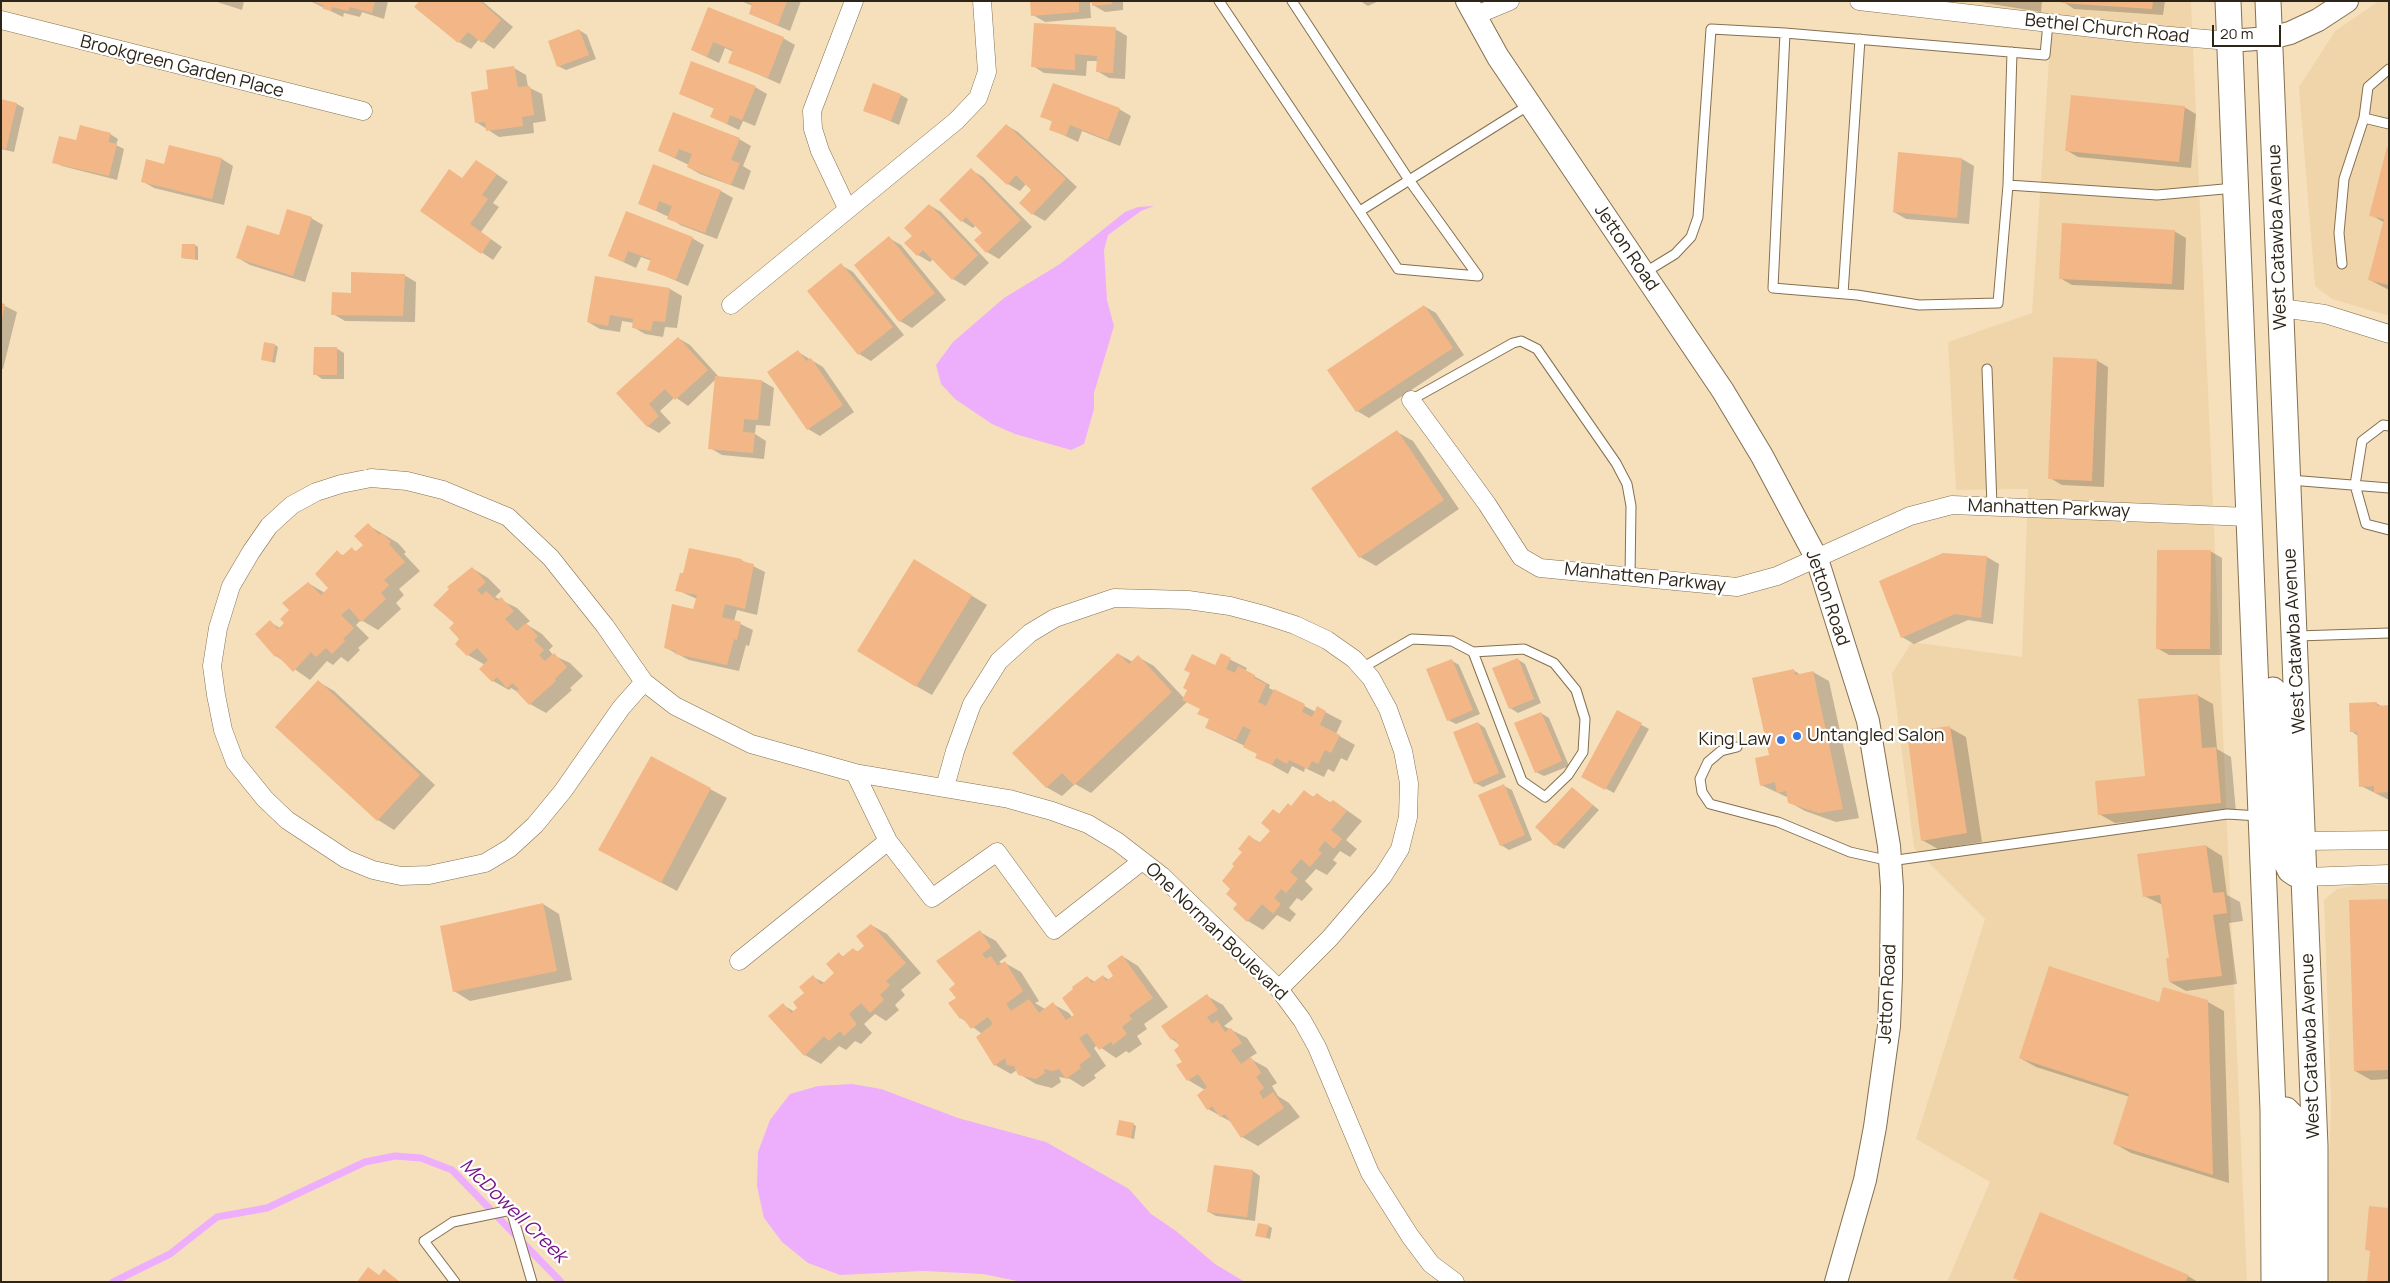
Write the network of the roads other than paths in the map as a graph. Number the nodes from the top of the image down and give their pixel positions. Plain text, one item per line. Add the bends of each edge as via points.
1 (854, 1) edge
2 (982, 1) edge
3 (1219, 1) edge
4 (1292, 1) edge
5 (1510, 1) edge
6 (1859, 1) edge
7 (2228, 1) edge
8 (2268, 1) edge
9 (2347, 1) edge
10 (1470, 8) edge
11 (1, 20) edge
12 (2048, 23) junction
13 (1785, 32) junction
14 (2270, 38) junction
15 (1860, 39) junction
16 (2229, 41) junction
17 (2012, 52) junction
18 (2389, 69) edge
19 (1529, 104) junction
20 (364, 112) dead end
21 (2364, 118) junction
22 (2389, 124) edge
23 (1409, 180) junction
24 (2008, 185) junction
25 (2235, 188) junction
26 (847, 208) junction
27 (1360, 211) junction
28 (2342, 264) dead end
29 (1643, 274) junction
30 (1844, 294) junction
31 (731, 305) dead end
32 (2281, 308) junction
33 (2389, 334) edge
34 (1987, 369) dead end
35 (1411, 400) joint
36 (2389, 426) edge
37 (2287, 480) junction
38 (2355, 485) junction
39 (2389, 488) edge
40 (1992, 506) junction
41 (2249, 517) junction
42 (2389, 530) edge
43 (1817, 559) junction
44 (1630, 576) junction
45 (2254, 629) junction
46 (2389, 633) edge
47 (2296, 636) junction
48 (1473, 652) junction
49 (1362, 668) junction
50 (644, 682) junction
51 (1737, 747) dead end
52 (854, 773) junction
53 (945, 787) junction
54 (2261, 816) junction
55 (2389, 840) edge
56 (888, 841) junction
57 (2304, 841) junction
58 (1142, 861) junction
59 (1890, 861) junction
60 (2389, 874) edge
61 (2305, 877) junction
62 (739, 962) dead end
63 (1279, 989) junction
64 (2273, 1110) junction
65 (455, 1282) edge
66 (532, 1282) edge
67 (1455, 1282) edge
68 (1836, 1282) edge
69 (2274, 1282) edge
70 (2296, 1282) edge
71 (2315, 1282) edge

1 - 26 street via 812,111 820,151
2 - 26 street via 987,72 978,98 956,122
3 - 27 lane
4 - 23 lane
5 - 10 street
6 - 12 street, Bethel Church Road
7 - 16 main road
8 - 14 main road, West Catawba Avenue
9 - 14 street, Bethel Church Road via 2304,27
10 - 19 street, Jetton Road
11 - 20 street, Brookgreen Garden Place
12 - 16 street, Bethel Church Road
12 - 17 lane via 2045,55
13 - 15 lane
13 - 29 lane via 1711,29 1698,217 1691,237 1675,254
13 - 30 lane via 1773,288
14 - 16 street, Bethel Church Road
14 - 32 main road, West Catawba Avenue
15 - 17 lane
15 - 30 lane
16 - 25 main road
17 - 24 lane
18 - 21 lane via 2368,87
19 - 23 lane
19 - 29 street, Jetton Road
21 - 22 lane
21 - 28 lane via 2344,180 2339,233
23 - 27 lane
23 - 27 lane via 1478,276 1398,269
24 - 25 lane via 2157,195
24 - 30 lane via 1998,303 1919,305
25 - 41 main road
26 - 31 street
29 - 43 street, Jetton Road via 1733,407
32 - 33 street via 2325,314
32 - 37 main road, West Catawba Avenue
34 - 40 lane
35 - 44 street, Manhatten Parkway via 1487,504 1521,557 1540,568
35 - 44 lane via 1513,343 1522,341 1537,349 1627,484 1631,506
36 - 38 lane via 2383,425 2362,441
37 - 38 lane
37 - 47 main road, West Catawba Avenue
38 - 39 lane
38 - 42 lane via 2366,524
40 - 41 street, Manhatten Parkway
40 - 43 street, Manhatten Parkway via 1952,505 1931,509
41 - 45 main road
43 - 44 street, Manhatten Parkway via 1777,576 1737,587
43 - 59 street, Jetton Road via 1868,721
45 - 54 main road
45 - 61 main road via 2272,682 2283,855 2290,870
46 - 47 lane
47 - 57 main road, West Catawba Avenue
48 - 48 lane via 1522,781 1545,797 1568,775 1583,752 1585,719 1576,690 1554,663 1524,649
48 - 49 lane via 1452,641 1412,639
49 - 53 street via 1327,640 1264,615 1188,600 1114,598 1055,618 1030,633 1000,661 972,704
49 - 63 street via 1372,678 1388,709 1403,751 1409,783 1408,817 1400,849 1383,876 1330,938
50 - 50 street, One Norman Boulevard via 551,558 508,517 443,490 407,481 371,478 316,492 292,506 269,526 232,586 218,628 212,666 223,730 235,762 264,799 287,820 346,859 373,870 401,876 429,875 485,863 510,848 535,825 563,791 621,708
50 - 52 street, One Norman Boulevard via 675,706 751,744
51 - 59 lane via 1721,751 1708,762 1700,779 1702,792 1710,804 1778,822 1871,859
52 - 53 street, One Norman Boulevard
52 - 56 street
53 - 58 street, One Norman Boulevard via 1052,811 1088,824
54 - 59 lane via 2226,814
54 - 64 main road
55 - 57 street
56 - 58 street via 932,898 997,852 1054,930
56 - 62 street
57 - 61 main road, West Catawba Avenue
58 - 63 street, One Norman Boulevard via 1162,876
59 - 68 street, Jetton Road via 1889,1026 1865,1180
60 - 61 street
61 - 71 main road, West Catawba Avenue via 2315,1146
63 - 67 street, One Norman Boulevard via 1317,1047 1370,1173 1431,1264
64 - 69 main road
64 - 70 main road via 2286,1110 2292,1116 2294,1126
65 - 66 lane via 424,1241 453,1222 511,1210

